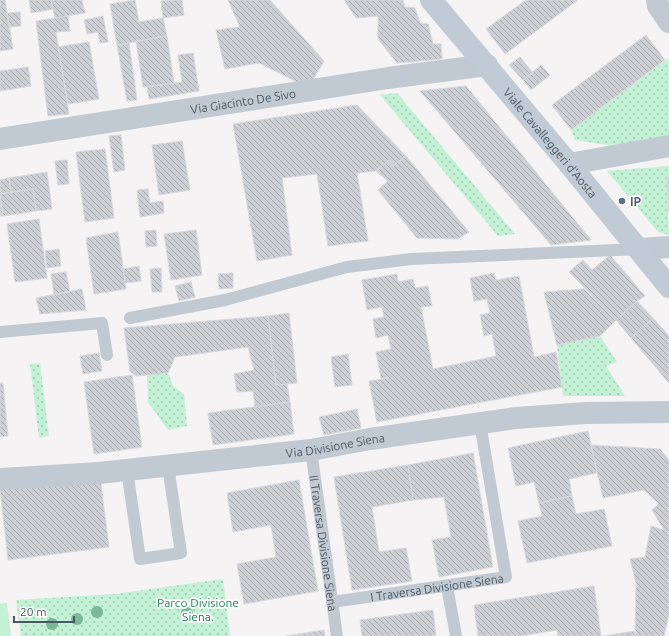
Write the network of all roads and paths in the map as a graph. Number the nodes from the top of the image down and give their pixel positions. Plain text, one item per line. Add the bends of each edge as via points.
1 (431, 0) edge
2 (657, 0) edge
3 (669, 22) edge
4 (487, 65) junction
5 (0, 140) edge
6 (669, 146) edge
7 (569, 164) junction
8 (669, 248) edge
9 (639, 249) junction
10 (669, 287) edge
11 (130, 318) dead end
12 (0, 332) edge
13 (107, 355) dead end
14 (669, 412) edge
15 (480, 423) junction
16 (311, 450) junction
17 (168, 466) junction
18 (128, 470) junction
19 (0, 479) edge
20 (447, 586) junction
21 (332, 602) junction
22 (337, 636) edge
23 (456, 636) edge

1 - 4 street, Viale Cavalleggeri d'Aosta
2 - 3 street
4 - 5 street, Via Giacinto De Sivo via 388,78
4 - 7 street, Viale Cavalleggeri d'Aosta
6 - 7 street
7 - 9 street, Viale Cavalleggeri d'Aosta
8 - 9 street
9 - 10 street, Viale Cavalleggeri d'Aosta
9 - 11 lane via 411,259 347,267 225,300
12 - 13 lane via 102,323
14 - 15 street, Via Divisione Siena via 586,413
15 - 16 street, Via Divisione Siena
15 - 20 lane, I Traversa Divisione Siena via 506,577
16 - 17 street, Via Divisione Siena
16 - 21 lane, II Traversa Divisione Siena
17 - 18 street, Via Divisione Siena
17 - 18 lane via 181,553 140,559
18 - 19 street, Via Divisione Siena
20 - 21 lane, I Traversa Divisione Siena
20 - 23 lane
21 - 22 lane, II Traversa Divisione Siena

